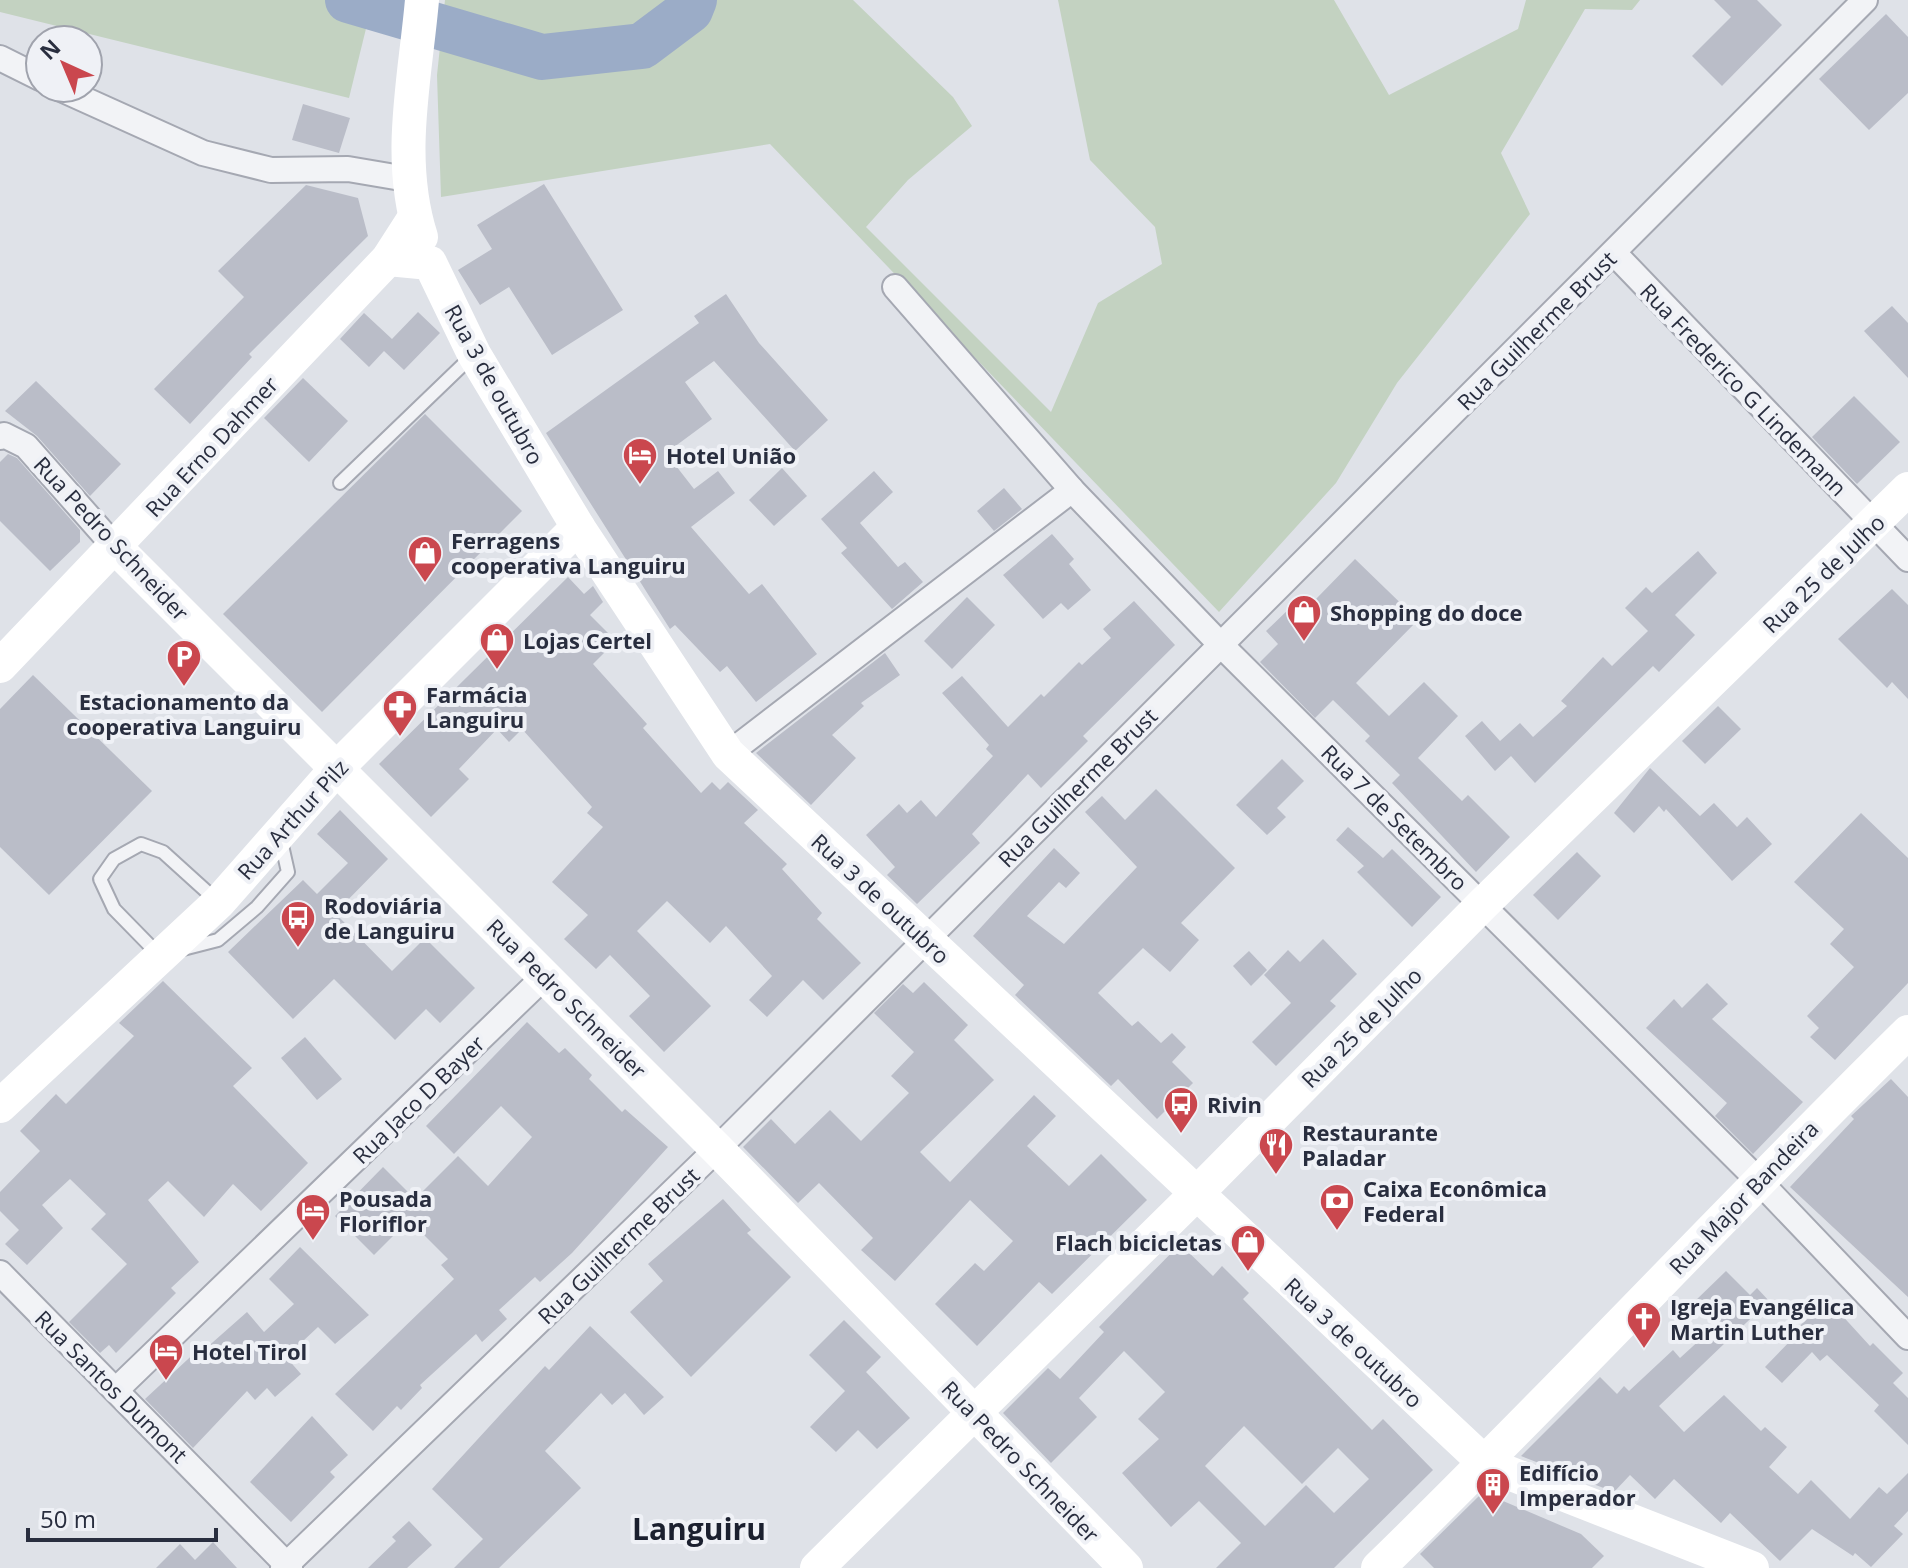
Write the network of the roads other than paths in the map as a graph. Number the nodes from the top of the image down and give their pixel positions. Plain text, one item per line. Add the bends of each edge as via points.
1 (422, 0) edge
2 (1865, 0) edge
3 (0, 58) edge
4 (24, 70) edge
5 (94, 104) edge
6 (407, 179) junction
7 (415, 217) junction
8 (1614, 253) junction
9 (388, 259) junction
10 (430, 263) junction
11 (895, 287) dead end
12 (474, 354) junction
13 (2, 436) edge
14 (340, 483) dead end
15 (1908, 489) edge
16 (1072, 490) junction
17 (1872, 525) junction
18 (578, 527) junction
19 (116, 548) junction
20 (1908, 559) edge
21 (1220, 644) junction
22 (0, 666) edge
23 (728, 754) junction
24 (337, 768) junction
25 (279, 834) junction
26 (219, 902) junction
27 (1483, 904) junction
28 (926, 940) junction
29 (159, 955) junction
30 (545, 976) junction
31 (1908, 1032) edge
32 (0, 1106) edge
33 (717, 1149) junction
34 (1758, 1180) junction
35 (1195, 1195) junction
36 (0, 1273) edge
37 (1908, 1337) edge
38 (117, 1389) junction
39 (974, 1413) junction
40 (1486, 1464) junction
41 (287, 1567) edge
42 (817, 1568) edge
43 (1126, 1568) edge
44 (1378, 1568) edge
45 (1752, 1568) edge

1 - 6 main road, Rua 3 de outubro via 406,139
2 - 8 street, Rua Guilherme Brust
3 - 4 street
5 - 6 street via 203,153 271,170 348,169
6 - 7 main road, Rua 3 de outubro
7 - 9 main road, Rua Erno Dahmer
7 - 10 main road, Rua 3 de outubro
8 - 17 street, Rua Frederico G Lindemann
8 - 21 street, Rua Guilherme Brust
9 - 10 main road
9 - 19 main road, Rua Erno Dahmer
10 - 12 main road, Rua 3 de outubro
11 - 16 street, Rua 7 de Setembro
12 - 14 lane
12 - 18 main road, Rua 3 de outubro
13 - 19 street, Rua Pedro Schneider via 26,446
15 - 17 main road, Rua 25 de Julho
16 - 21 street, Rua 7 de Setembro
16 - 23 street
17 - 20 street, Rua Frederico G Lindemann
17 - 27 main road, Rua 25 de Julho
18 - 23 main road, Rua 3 de outubro
18 - 24 main road, Rua Arthur Pilz
19 - 22 main road, Rua Erno Dahmer
19 - 24 main road, Rua Pedro Schneider
21 - 27 street, Rua 7 de Setembro
21 - 28 street, Rua Guilherme Brust
23 - 28 main road, Rua 3 de outubro
24 - 25 main road, Rua Arthur Pilz
24 - 30 main road, Rua Pedro Schneider
25 - 26 main road, Rua Arthur Pilz
25 - 29 lane via 288,872 257,907 218,940
26 - 29 main road, Rua Arthur Pilz
26 - 29 lane via 163,852 141,844 114,859 100,879 114,909
27 - 34 street, Rua 7 de Setembro
27 - 35 main road, Rua 25 de Julho
28 - 33 street, Rua Guilherme Brust
28 - 35 main road, Rua 3 de outubro
29 - 32 main road, Rua Arthur Pilz
30 - 33 main road, Rua Pedro Schneider
30 - 38 street, Rua Jaco D Bayer
31 - 34 main road, Rua Major Bandeira
33 - 39 main road, Rua Pedro Schneider
33 - 41 street, Rua Guilherme Brust
34 - 37 street, Rua 7 de Setembro
34 - 40 main road, Rua Major Bandeira
35 - 39 main road, Rua 25 de Julho
35 - 40 main road, Rua 3 de outubro
36 - 38 street, Rua Santos Dumont
38 - 41 street, Rua Santos Dumont
39 - 42 main road, Rua 25 de Julho
39 - 43 main road, Rua Pedro Schneider
40 - 44 main road, Rua Major Bandeira
40 - 45 main road

